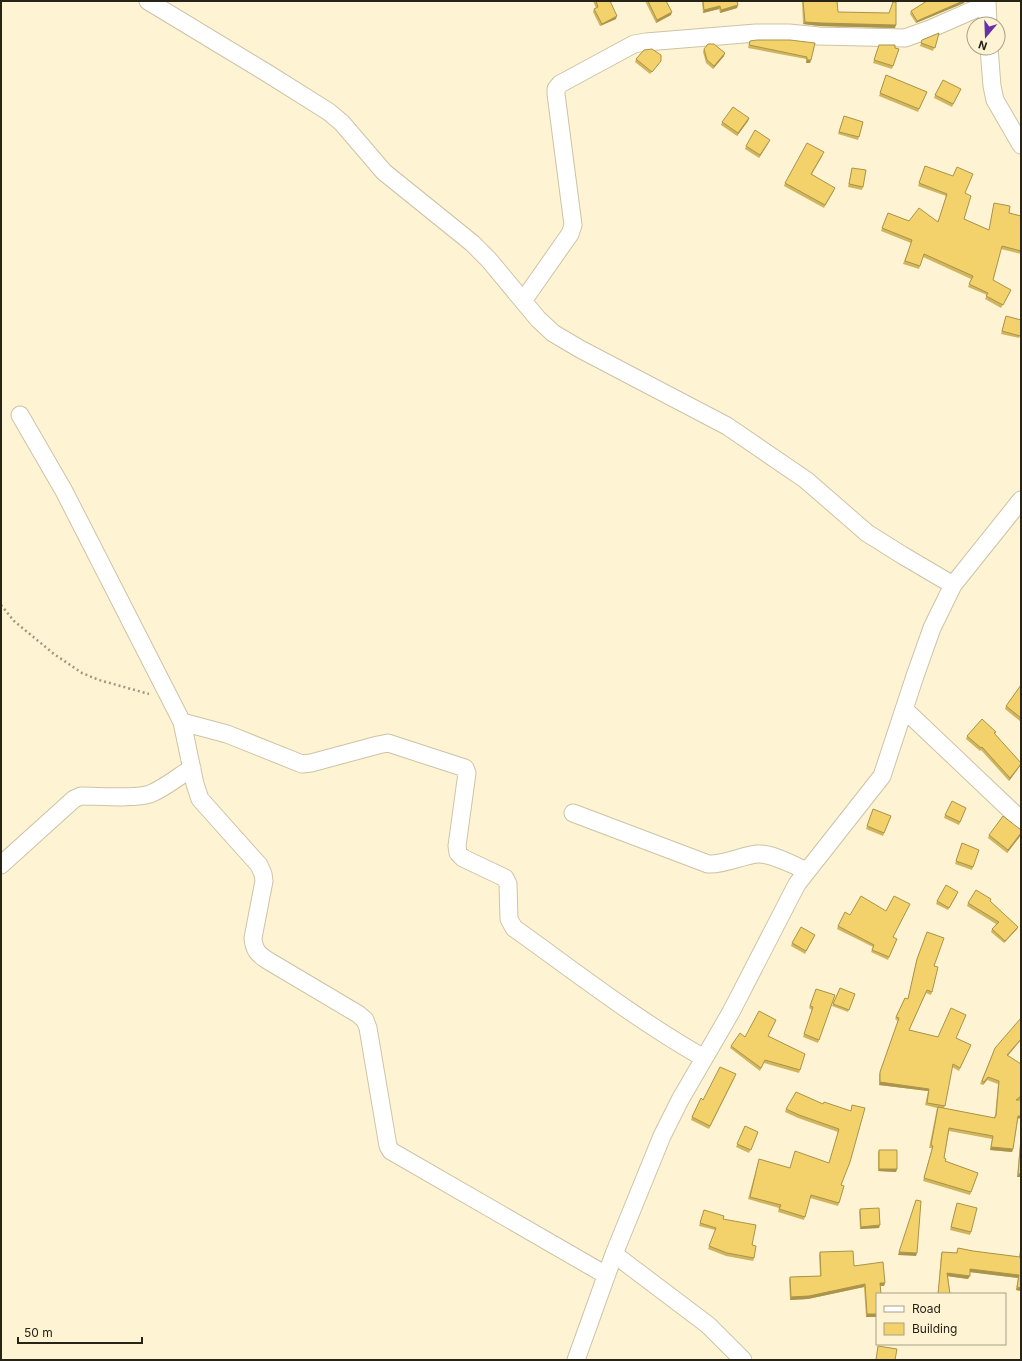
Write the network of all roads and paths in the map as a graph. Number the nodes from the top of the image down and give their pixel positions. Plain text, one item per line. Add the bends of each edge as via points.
1 (148, 1) edge
2 (987, 2) edge
3 (988, 16) edge
4 (990, 56) edge
5 (1021, 145) edge
6 (523, 301) junction
7 (20, 415) dead end
8 (1021, 500) edge
9 (953, 585) junction
10 (1, 605) edge
11 (171, 700) junction
12 (904, 709) junction
13 (182, 722) junction
14 (192, 768) junction
15 (573, 813) dead end
16 (1021, 820) edge
17 (1, 865) edge
18 (807, 871) junction
19 (704, 1058) junction
20 (614, 1254) junction
21 (606, 1275) junction
22 (576, 1360) edge
23 (743, 1360) edge

1 - 6 street via 338,119 384,172 489,260
2 - 3 street
2 - 6 street via 930,30 905,38 756,33 634,44 560,84 556,94 573,225 570,234
4 - 5 street via 995,100
6 - 9 street via 538,320 553,333 727,426 806,480 867,533
7 - 11 street via 64,491
8 - 9 street
9 - 12 street via 932,628
10 - 11 path via 14,620 54,654 82,673
11 - 13 street
12 - 16 street
12 - 18 street via 882,776
13 - 14 street
13 - 19 street via 226,734 302,764 388,743 465,768 467,773 458,853 463,858 505,878 508,884 509,918 514,928 643,1021
14 - 17 street via 148,794 81,796 74,799
14 - 21 street via 200,799 259,865 263,874 264,881 253,938 254,947 267,960 365,1020 386,1141 391,1151
15 - 18 street via 708,864 757,854 770,856
18 - 19 street via 793,892 731,1012
19 - 20 street via 662,1136
20 - 21 street
20 - 23 street via 708,1325
21 - 22 street

